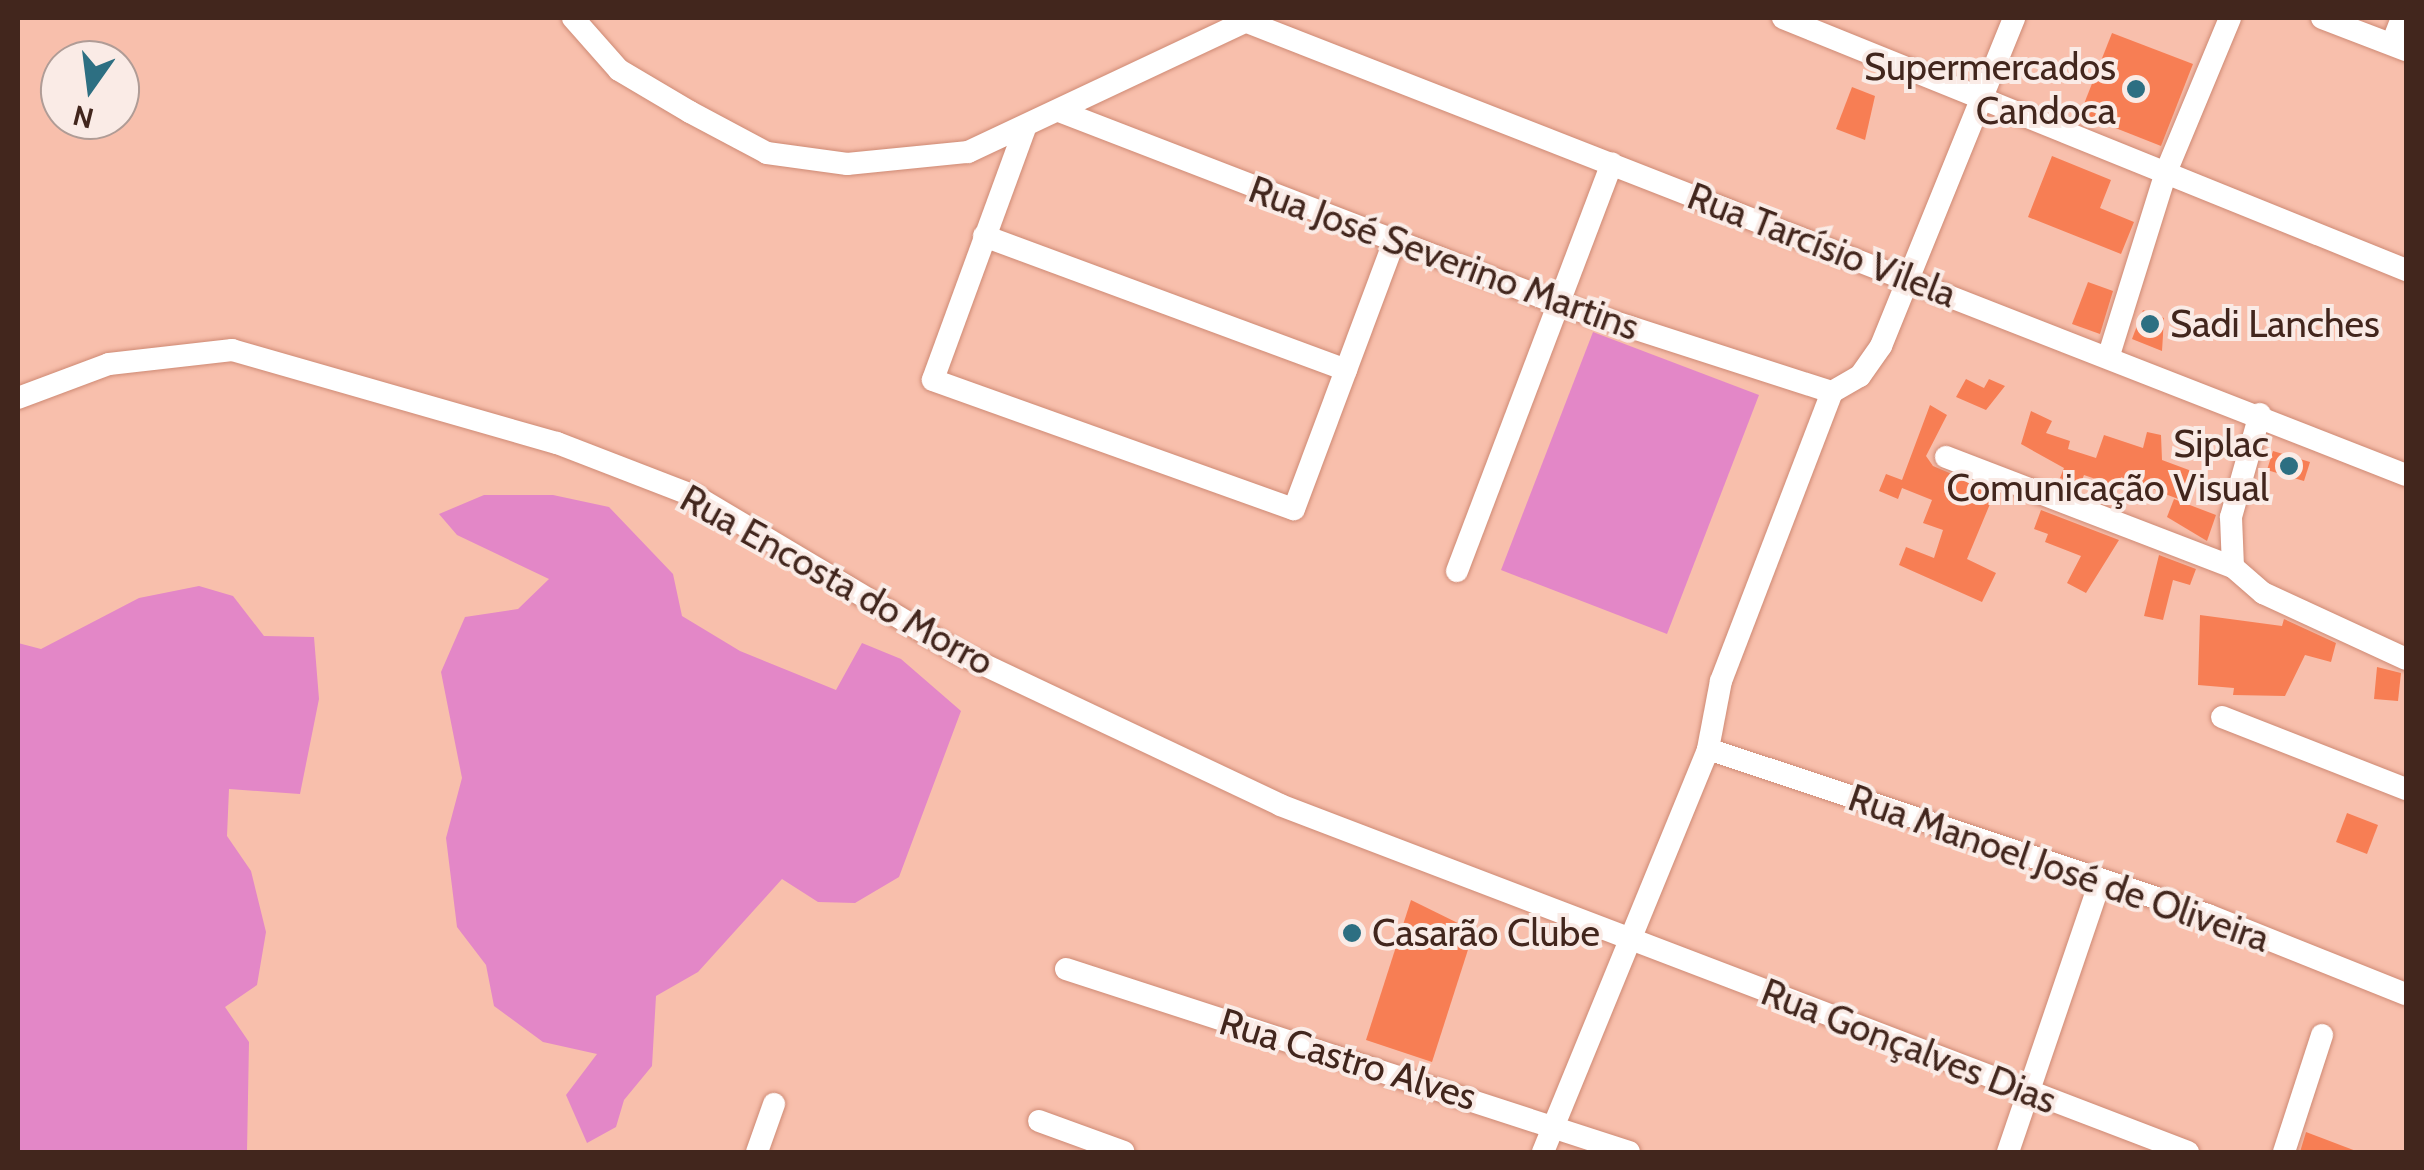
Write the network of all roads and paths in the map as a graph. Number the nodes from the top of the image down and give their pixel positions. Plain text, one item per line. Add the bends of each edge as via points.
1 (573, 18) edge
2 (1783, 18) edge
3 (2014, 18) edge
4 (2230, 18) edge
5 (2322, 18) edge
6 (2402, 18) edge
7 (1242, 19) edge
8 (2399, 47) edge
9 (1982, 98) junction
10 (1059, 111) junction
11 (1025, 128) junction
12 (1612, 163) junction
13 (2166, 172) junction
14 (984, 236) junction
15 (1394, 242) junction
16 (2406, 270) edge
17 (1908, 279) junction
18 (1562, 305) junction
19 (2109, 355) junction
20 (1346, 370) junction
21 (1832, 392) junction
22 (18, 398) edge
23 (2260, 414) junction
24 (1946, 457) dead end
25 (2406, 476) edge
26 (2234, 567) junction
27 (1457, 571) dead end
28 (2406, 659) edge
29 (2222, 718) dead end
30 (1708, 749) junction
31 (2406, 789) edge
32 (2099, 884) junction
33 (1630, 940) junction
34 (1066, 969) dead end
35 (2406, 994) edge
36 (2322, 1035) dead end
37 (2031, 1092) junction
38 (774, 1104) dead end
39 (1040, 1120) dead end
40 (1555, 1124) junction
41 (757, 1152) edge
42 (1124, 1152) edge
43 (1543, 1152) edge
44 (1629, 1152) edge
45 (2008, 1152) edge
46 (2188, 1152) edge
47 (2284, 1152) edge

1 - 11 street via 619,70 787,158 846,164 946,156
2 - 9 street
3 - 9 street
4 - 13 street
5 - 8 street
6 - 8 street
7 - 10 street
7 - 12 street, Rua Tarcísio Vilela
9 - 13 street
9 - 17 street
10 - 11 street
10 - 15 street, Rua José Severino Martins
11 - 14 street
12 - 17 street, Rua Tarcísio Vilela
12 - 18 street
13 - 16 street
13 - 19 street
14 - 20 street
14 - 20 street via 932,380 1294,508
15 - 18 street, Rua José Severino Martins
15 - 20 street
17 - 19 street, Rua Tarcísio Vilela
17 - 21 street via 1873,360
18 - 21 street, Rua José Severino Martins
18 - 27 street
19 - 23 street, Rua Tarcísio Vilela
21 - 30 street via 1721,681
22 - 33 street, Rua Encosta do Morro via 109,364 232,350 557,443 697,497 959,653 1192,765
23 - 25 street, Rua Tarcísio Vilela
23 - 26 street via 2231,518
24 - 26 street
26 - 28 street via 2263,593
29 - 31 street
30 - 32 street, Rua Manoel José de Oliveira
30 - 33 street
32 - 35 street, Rua Manoel José de Oliveira via 2208,915
32 - 37 street
33 - 37 street, Rua Gonçalves Dias
33 - 40 street
34 - 40 street, Rua Castro Alves
36 - 47 street
37 - 45 street
37 - 46 street, Rua Gonçalves Dias
38 - 41 street
39 - 42 street
40 - 43 street
40 - 44 street, Rua Castro Alves

